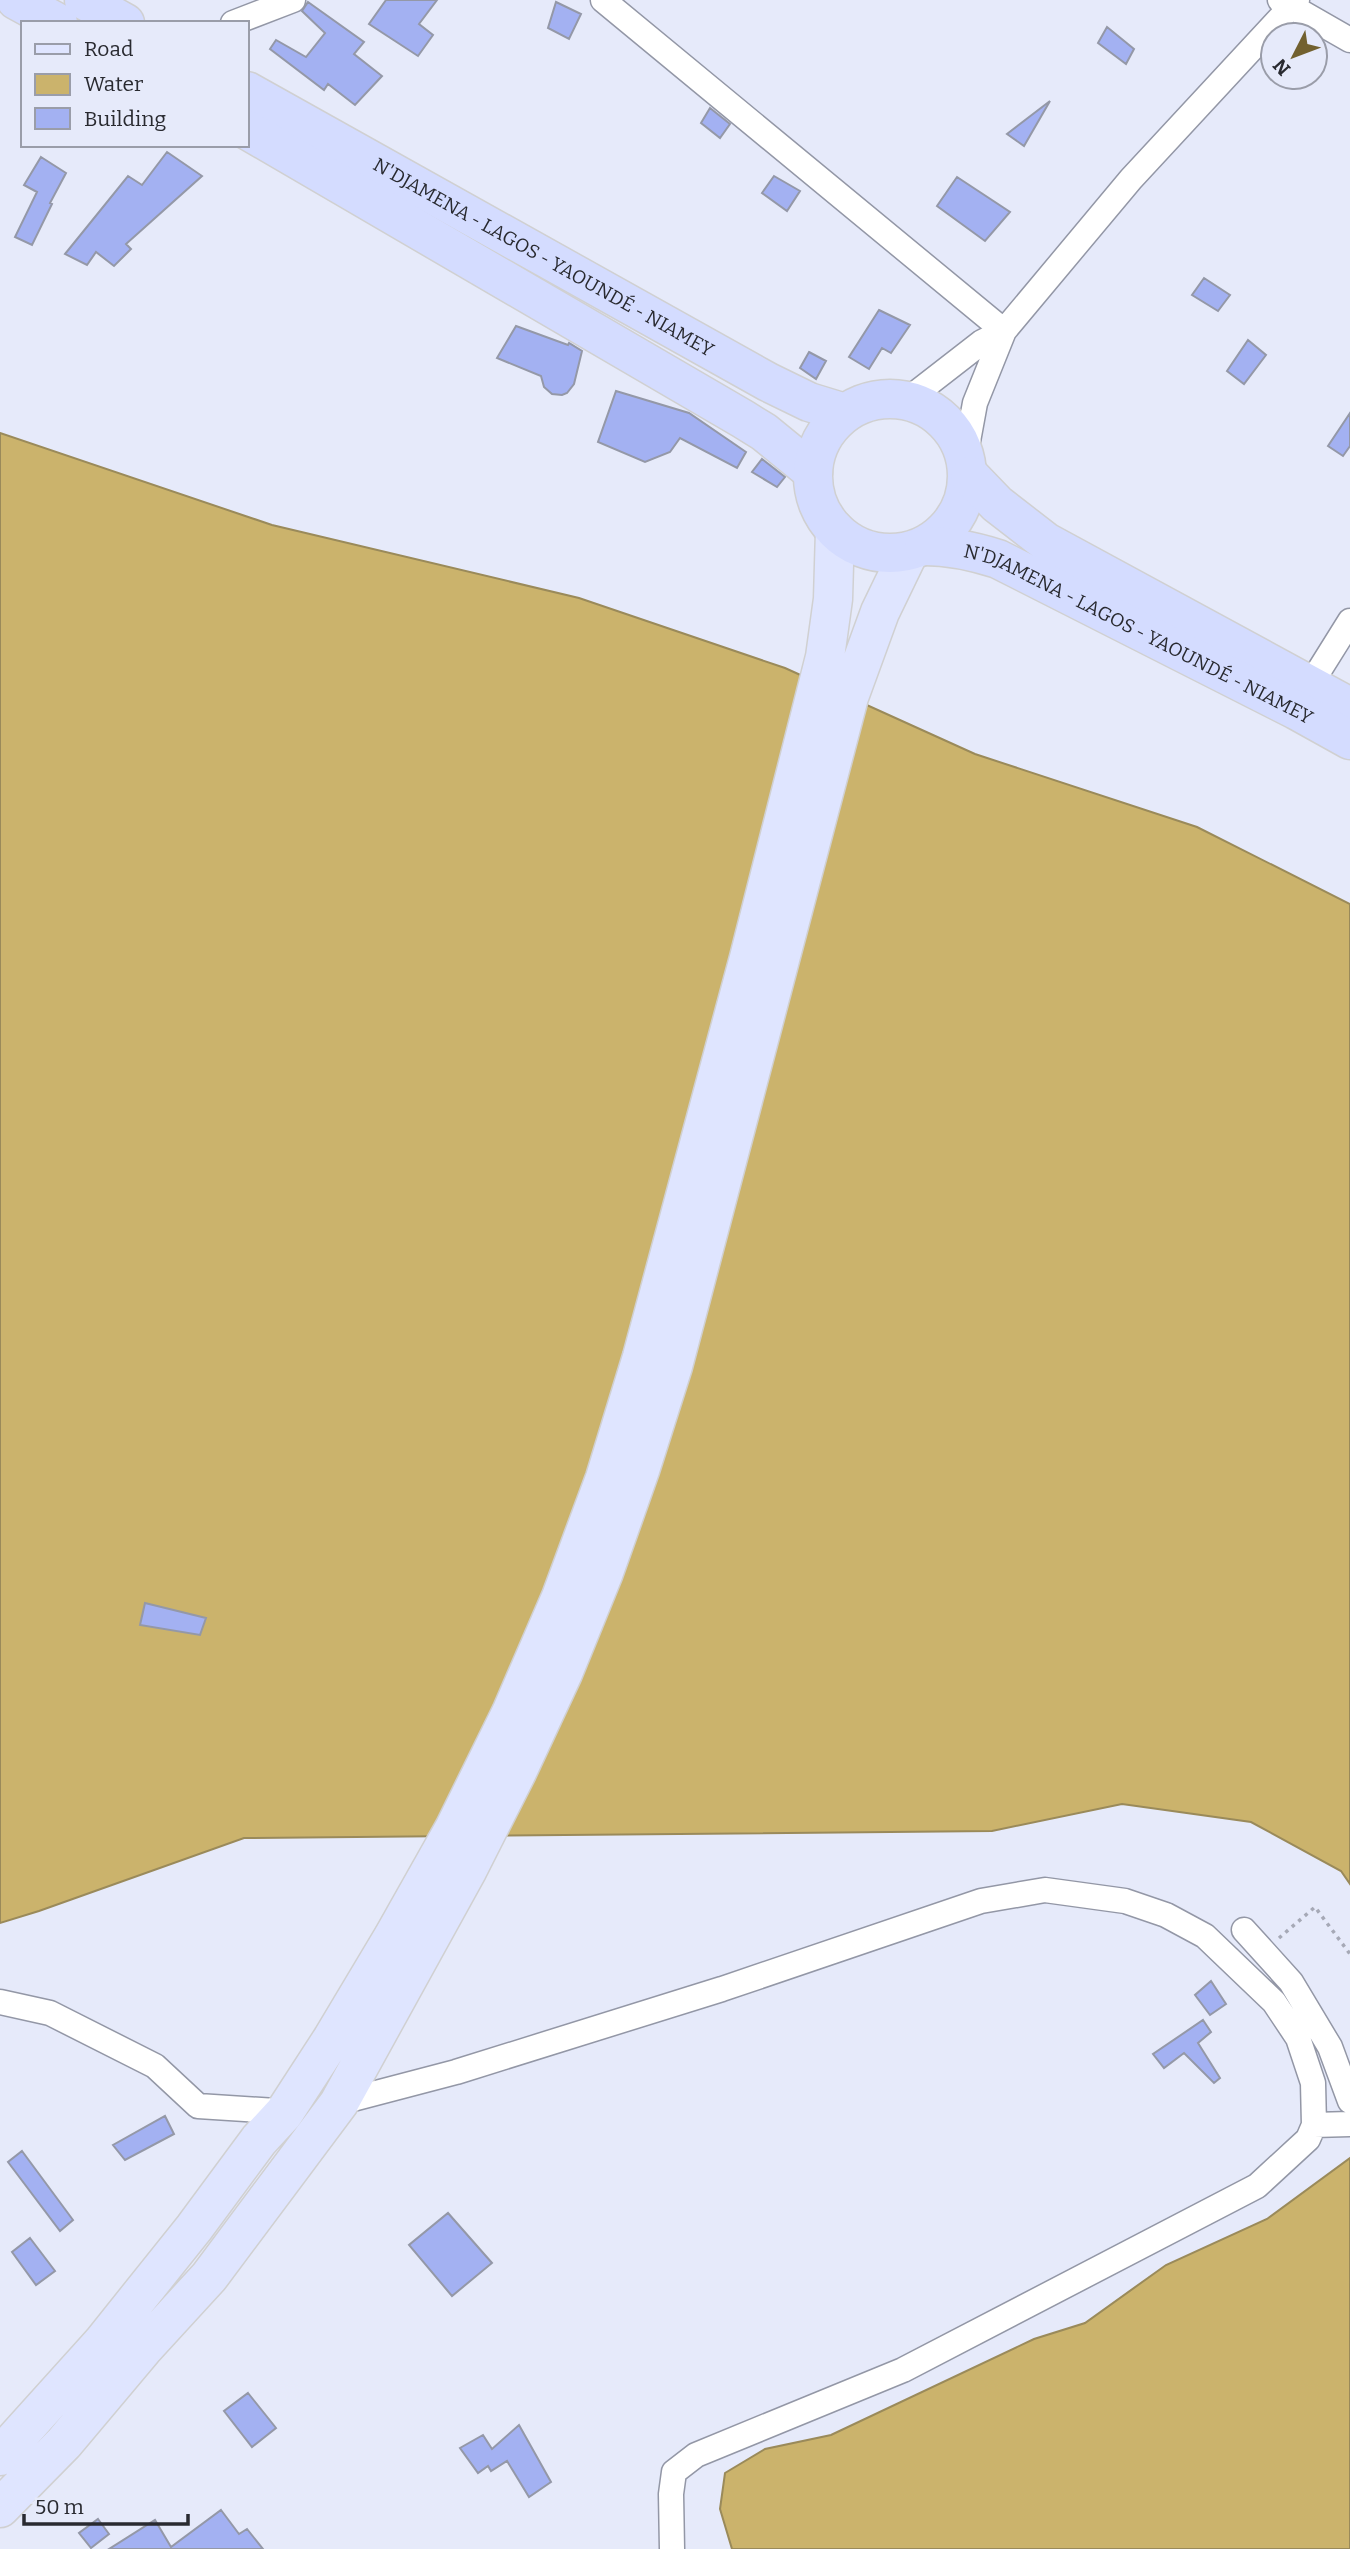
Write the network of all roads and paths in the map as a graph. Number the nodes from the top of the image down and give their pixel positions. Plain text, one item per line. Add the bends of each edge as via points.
1 (16, 0) edge
2 (84, 0) edge
3 (293, 0) edge
4 (603, 0) edge
5 (1290, 2) edge
6 (54, 21) edge
7 (121, 21) edge
8 (238, 21) edge
9 (1350, 40) edge
10 (248, 92) edge
11 (248, 131) edge
12 (1004, 331) junction
13 (906, 401) junction
14 (845, 413) junction
15 (968, 464) junction
16 (813, 471) junction
17 (835, 530) junction
18 (916, 549) junction
19 (1350, 621) edge
20 (1310, 685) junction
21 (1350, 707) edge
22 (1350, 740) edge
23 (1244, 1930) dead end
24 (1264, 1952) junction
25 (1350, 1954) edge
26 (0, 2002) edge
27 (1350, 2101) edge
28 (339, 2104) junction
29 (284, 2113) junction
30 (1350, 2124) edge
31 (1314, 2125) junction
32 (0, 2456) edge
33 (0, 2508) edge
34 (672, 2549) edge

1 - 6 highway
2 - 7 highway
3 - 8 street
4 - 12 street
5 - 9 street
5 - 12 street via 1131,179
10 - 14 highway, N'DJAMENA - LAGOS - YAOUNDÉ - NIAMEY via 768,382
11 - 16 highway, N'DJAMENA - LAGOS - YAOUNDÉ - NIAMEY via 765,432
12 - 13 street via 982,342
12 - 15 street via 975,403
13 - 14 highway via 874,401
13 - 15 highway via 921,405 947,424
14 - 16 highway via 822,439
15 - 18 highway via 958,514 937,538
15 - 20 highway, N'DJAMENA - LAGOS - YAOUNDÉ - NIAMEY via 997,504 1046,542
16 - 17 highway via 817,503
17 - 18 highway via 876,552
17 - 29 main road via 833,599 819,683 650,1330 605,1478 561,1597 455,1827
18 - 22 highway, N'DJAMENA - LAGOS - YAOUNDÉ - NIAMEY via 949,546 998,559
18 - 28 main road via 880,612 849,697 673,1366 604,1572 517,1772
19 - 20 street
20 - 21 highway, N'DJAMENA - LAGOS - YAOUNDÉ - NIAMEY
23 - 24 street
24 - 25 path via 1315,1906
24 - 27 street via 1291,1982 1330,2047
26 - 29 street via 50,2013 155,2066 198,2106
28 - 29 street
28 - 31 street via 722,1989 981,1901 1045,1890 1125,1901 1166,1915 1205,1936 1274,2002 1298,2038 1313,2083
28 - 33 main road via 209,2277 64,2443
29 - 32 main road via 102,2343
30 - 31 street
31 - 34 street via 1308,2139 1257,2186 903,2370 696,2455 674,2472

